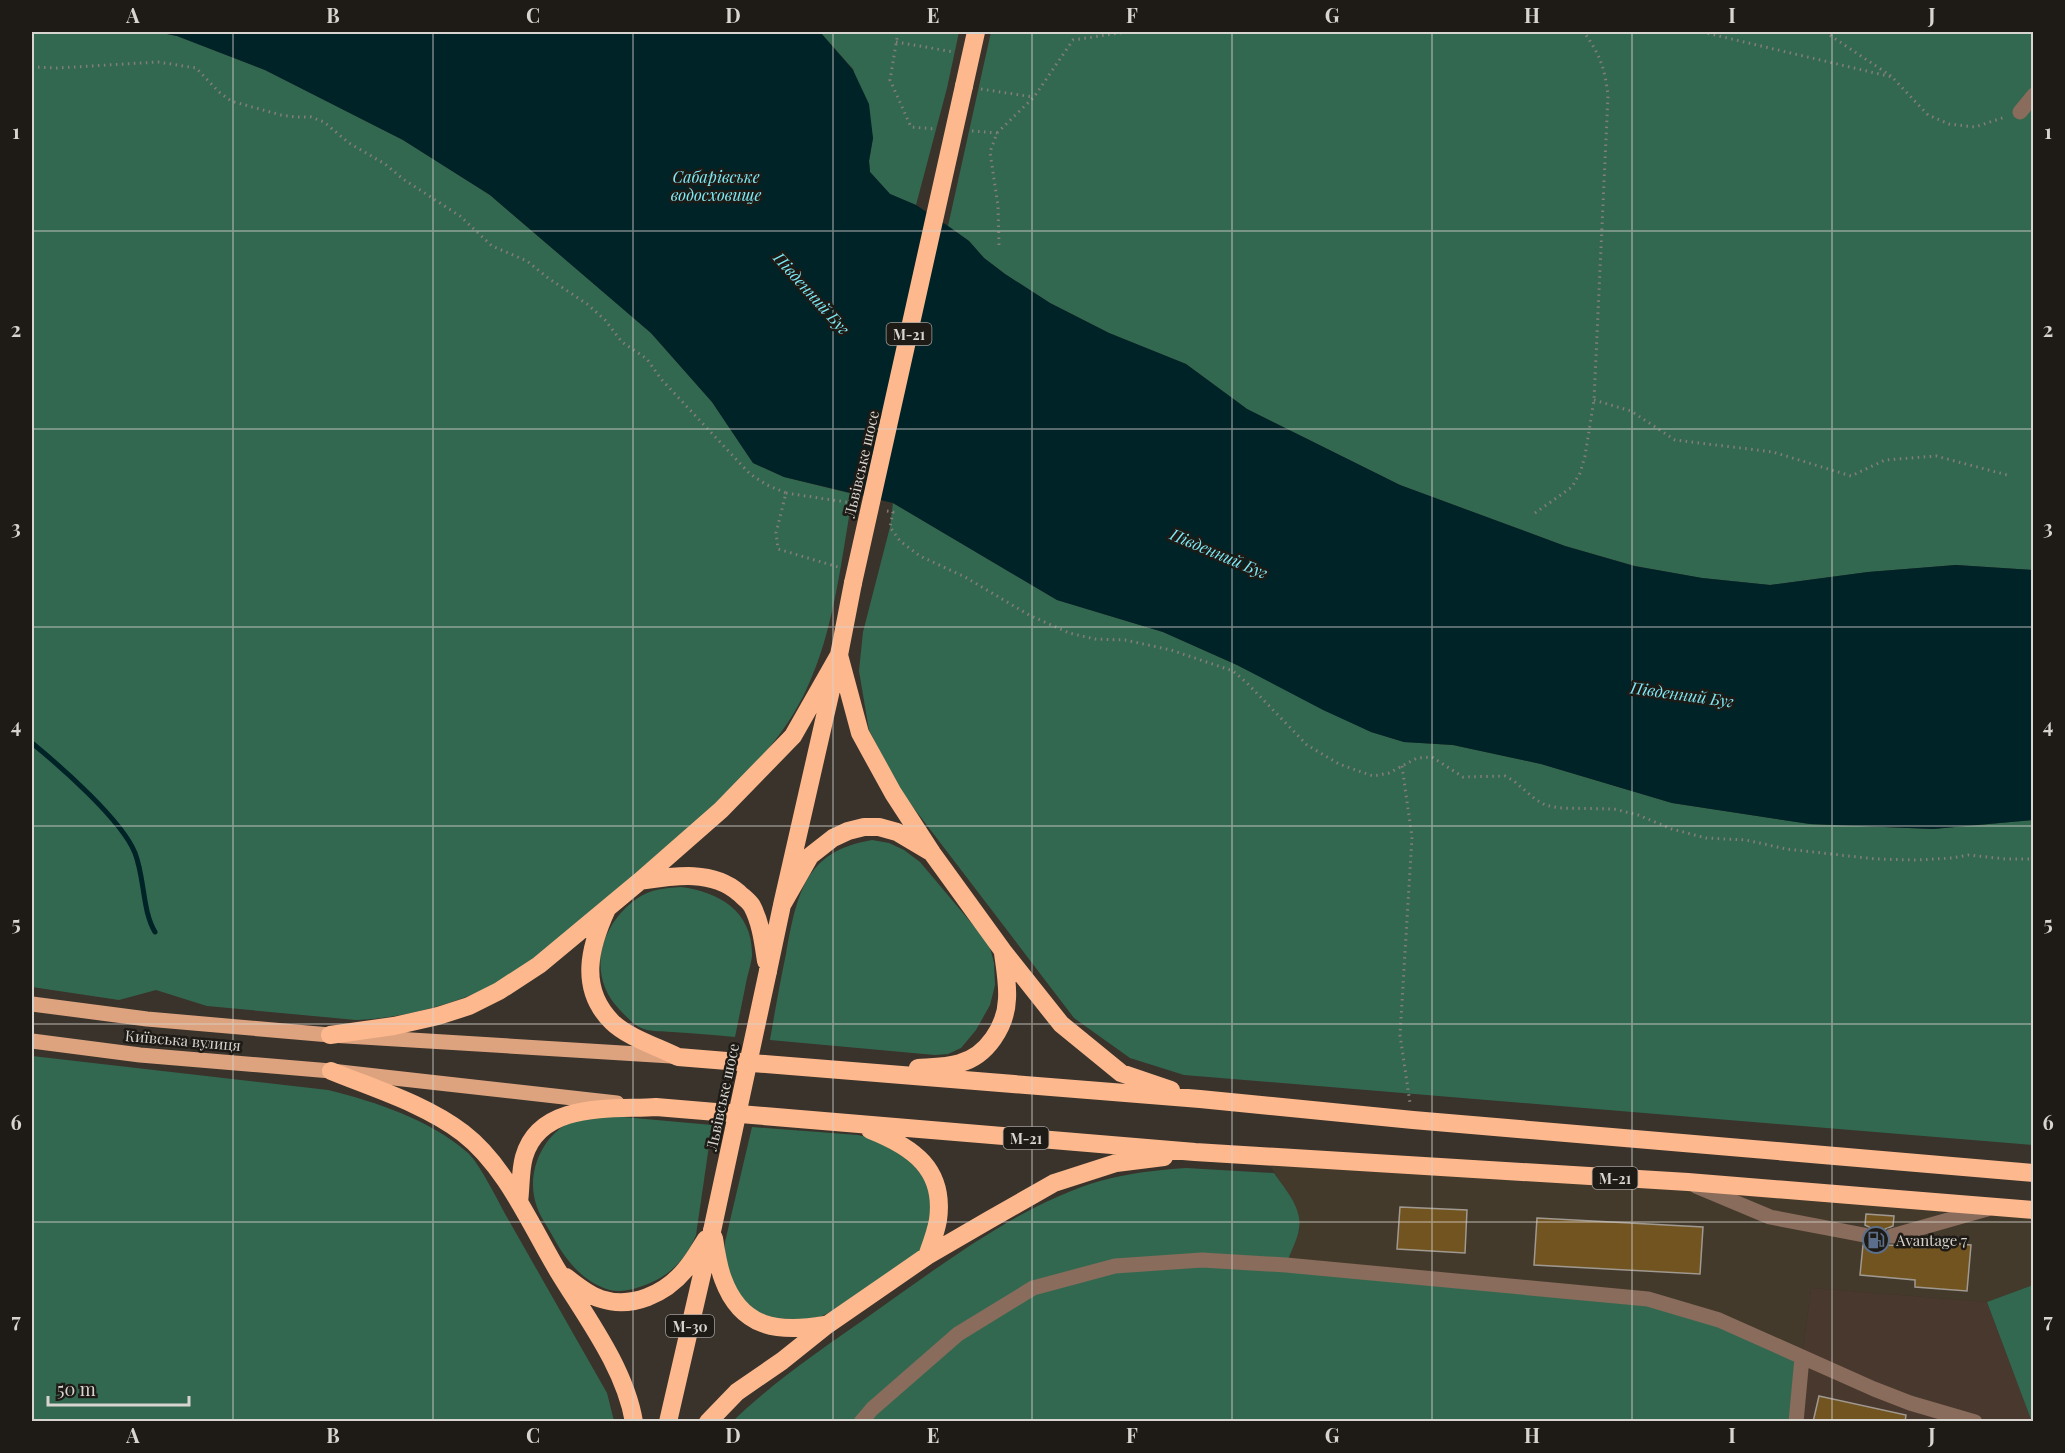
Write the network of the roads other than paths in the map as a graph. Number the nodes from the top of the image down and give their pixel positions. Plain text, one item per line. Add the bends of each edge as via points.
1 (976, 32) edge
2 (2034, 95) edge
3 (2020, 112) road end
4 (839, 655) junction
5 (932, 852) junction
6 (640, 881) junction
7 (782, 905) junction
8 (607, 909) junction
9 (1003, 951) junction
10 (768, 970) junction
11 (32, 1004) edge
12 (330, 1035) junction
13 (32, 1041) edge
14 (678, 1056) junction
15 (331, 1071) junction
16 (875, 1073) junction
17 (1200, 1099) junction
18 (656, 1107) junction
19 (857, 1124) junction
20 (1195, 1152) junction
21 (2034, 1173) edge
22 (1688, 1182) junction
23 (519, 1202) junction
24 (1995, 1207) junction
25 (2034, 1210) edge
26 (712, 1230) junction
27 (1864, 1235) tunnel mouth
28 (1892, 1236) tunnel mouth
29 (927, 1256) junction
30 (558, 1272) junction
31 (827, 1325) junction
32 (1802, 1358) junction
33 (634, 1422) edge
34 (668, 1422) edge
35 (708, 1422) edge
36 (861, 1422) edge
37 (1796, 1422) edge
38 (1975, 1422) edge

1 - 4 highway, Львівське шосе / М-21, bridge
2 - 3 street
4 - 5 highway, М-21 via 860,733
4 - 6 highway via 793,736 721,810
4 - 7 highway, Львівське шосе / М-21
5 - 7 highway via 897,832 879,827 848,831 810,856
5 - 9 highway, М-21
6 - 8 highway
6 - 10 highway via 677,876 706,878 733,888 751,904 760,926
7 - 10 highway, М-21
8 - 12 highway via 539,965 470,1006 394,1026
8 - 14 highway via 594,936 590,960 595,997 613,1023
9 - 16 highway via 1007,1000 998,1032 988,1046 960,1063
9 - 17 highway, М-21 via 1060,1024 1121,1073
10 - 26 highway, Львівське шосе / М-21, bridge
11 - 12 main road, Київська вулиця via 147,1019
12 - 14 main road, Київська вулиця
13 - 15 main road, Київська вулиця via 140,1055
14 - 16 highway
15 - 18 main road, Київська вулиця
15 - 23 highway via 421,1108 465,1134 502,1175
16 - 17 highway
17 - 21 highway, М-21
18 - 19 highway, М-21
18 - 23 highway, М-21 via 574,1112 547,1124 525,1155
19 - 20 highway, М-21
19 - 29 highway via 903,1145 931,1172 939,1207
20 - 22 highway, М-21
20 - 29 highway via 1116,1163 1054,1183
22 - 24 highway, М-21
22 - 27 street via 1770,1217
23 - 30 highway, М-21
24 - 25 highway, М-21
24 - 28 street
26 - 30 highway, М-21 via 684,1272 650,1297 634,1302 601,1299
26 - 31 highway via 722,1277 739,1309 748,1317 785,1329
26 - 34 highway, М-30
29 - 31 highway
30 - 33 highway via 619,1376
31 - 35 highway via 737,1392
32 - 36 street via 1719,1320 1648,1299 1202,1260 1115,1266 1034,1288 958,1334
32 - 37 street
32 - 38 street via 1901,1400

